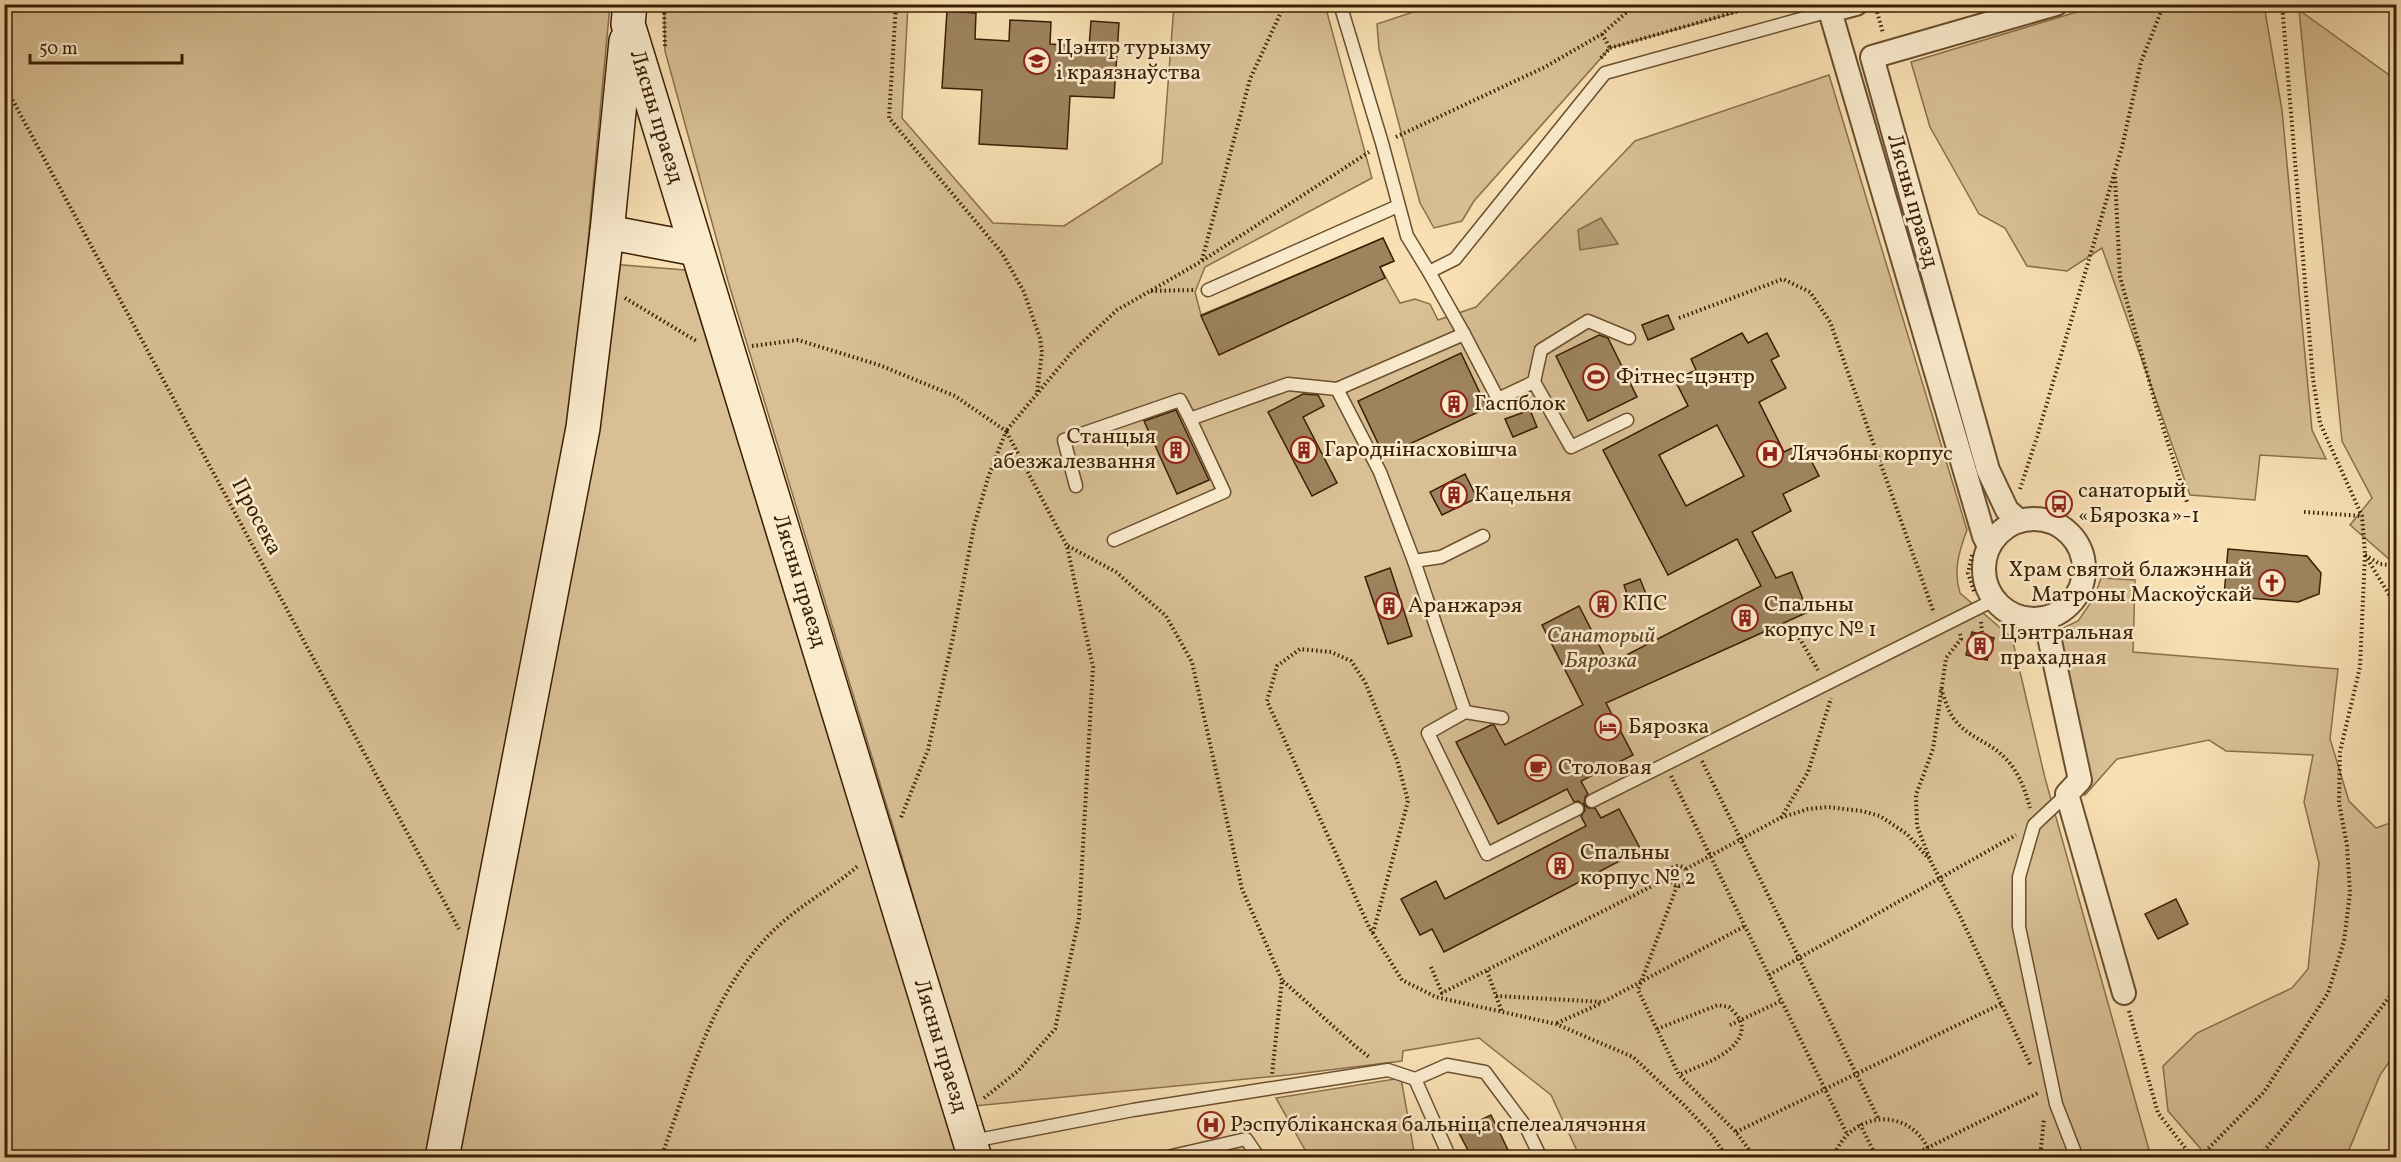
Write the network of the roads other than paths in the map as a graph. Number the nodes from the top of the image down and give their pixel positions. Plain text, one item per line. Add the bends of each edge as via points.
1 (1340, 4) edge
2 (1856, 4) edge
3 (2055, 4) edge
4 (1830, 11) junction
5 (629, 14) edge
6 (1398, 206) junction
7 (607, 232) junction
8 (696, 249) junction
9 (1429, 273) junction
10 (1208, 290) dead end
11 (1464, 334) junction
12 (1629, 338) dead end
13 (1534, 382) junction
14 (1337, 389) junction
15 (1190, 419) junction
16 (1627, 420) dead end
17 (1076, 486) dead end
18 (2013, 515) junction
19 (1483, 536) dead end
20 (1114, 540) dead end
21 (1987, 543) junction
22 (1414, 561) junction
23 (1987, 604) junction
24 (2045, 618) junction
25 (1465, 712) junction
26 (1502, 718) dead end
27 (2067, 794) junction
28 (1592, 801) dead end
29 (1577, 809) dead end
30 (2124, 993) road end
31 (1415, 1079) junction
32 (973, 1151) edge
33 (442, 1158) edge
34 (1095, 1158) edge
35 (1100, 1158) edge
36 (1163, 1158) edge
37 (1259, 1158) edge
38 (1450, 1158) edge
39 (1541, 1158) edge
40 (2076, 1158) edge

1 - 6 lane
2 - 4 street
3 - 18 street, Лясны праезд via 1872,57 1988,470
4 - 9 lane via 1605,73 1455,259
4 - 21 street, Лясны праезд
5 - 7 street
5 - 8 street, Лясны праезд
6 - 9 lane via 1407,236
6 - 10 lane
7 - 8 street
7 - 33 street via 583,428
8 - 32 street, Лясны праезд
9 - 11 lane
11 - 13 lane via 1497,399
11 - 14 lane
12 - 13 lane via 1588,321 1541,350
13 - 16 lane via 1571,447
14 - 15 lane via 1288,384
14 - 22 lane via 1380,472
15 - 17 lane via 1180,400 1064,440
15 - 20 lane via 1224,492
18 - 21 street
18 - 24 street via 2043,520 2065,530 2083,556 2081,588 2060,612
19 - 22 lane via 1441,557
21 - 23 street, Лясны праезд
22 - 25 lane
23 - 24 street via 2017,616
23 - 28 lane
24 - 27 street via 2080,780
25 - 26 lane
25 - 29 lane via 1428,733 1487,854
27 - 30 street
27 - 40 lane via 2034,825 2019,878 2019,927 2056,1104
31 - 32 lane via 1388,1070 1271,1087 983,1139
31 - 38 lane
31 - 39 lane via 1447,1065 1485,1072 1526,1127
34 - 35 lane
36 - 37 lane via 1246,1139

